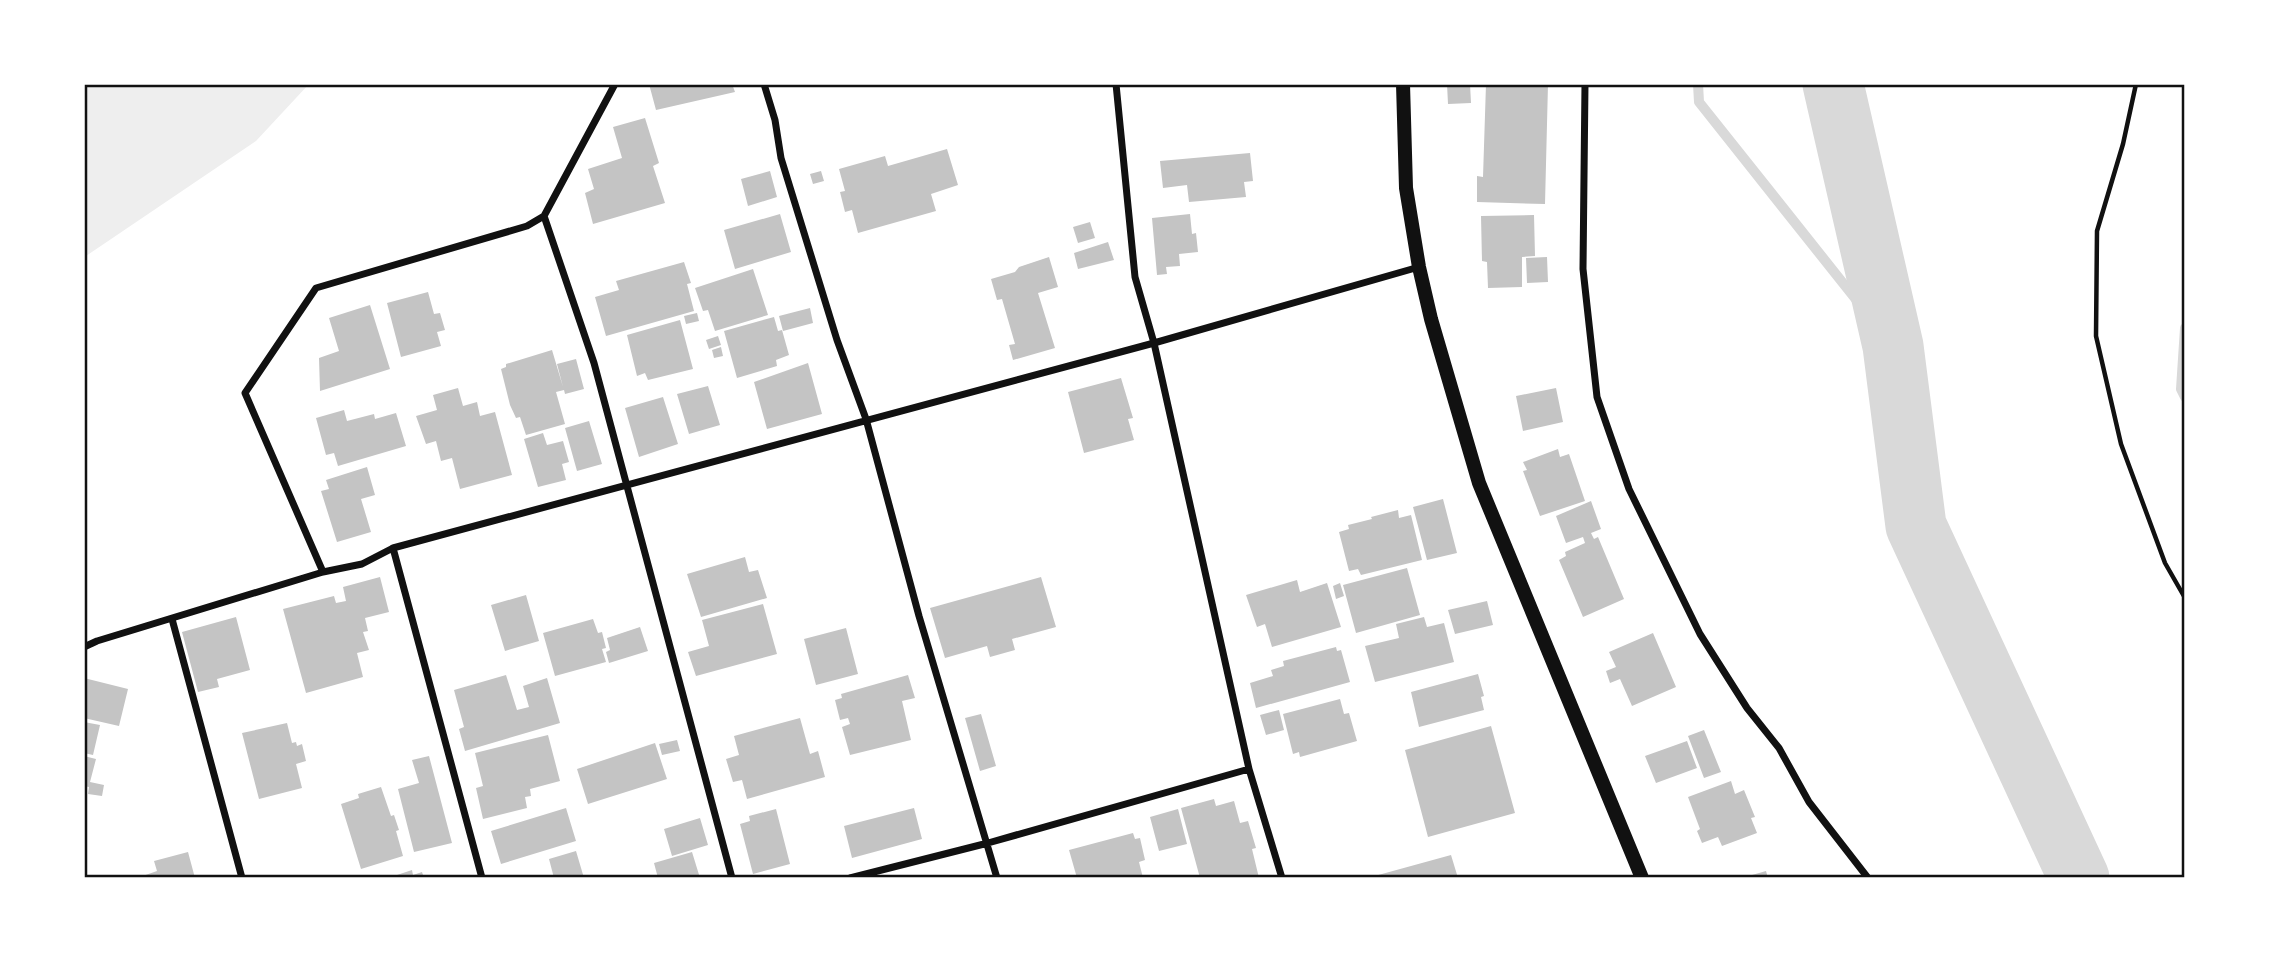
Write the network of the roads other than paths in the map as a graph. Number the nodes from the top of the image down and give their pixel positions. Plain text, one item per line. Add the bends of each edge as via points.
1 (615, 84) edge
2 (764, 84) edge
3 (1116, 84) edge
4 (1403, 84) edge
5 (1585, 84) edge
6 (544, 216) junction
7 (1419, 267) junction
8 (1154, 343) junction
9 (866, 419) junction
10 (626, 486) junction
11 (393, 548) junction
12 (323, 572) junction
13 (172, 619) junction
14 (84, 647) edge
15 (1250, 769) junction
16 (988, 843) junction
17 (242, 878) edge
18 (482, 878) edge
19 (732, 878) edge
20 (850, 878) edge
21 (997, 878) edge
22 (1282, 878) edge
23 (1642, 878) edge
24 (1868, 878) edge

1 - 6 street
2 - 9 street via 781,158
3 - 8 street via 1135,277
4 - 7 main road via 1406,188
5 - 24 street via 1583,269 1597,397 1629,489 1706,643 1779,748 1809,802
6 - 10 street via 594,363
6 - 12 street via 527,226 316,288 245,393
7 - 8 street
7 - 23 main road via 1479,483
8 - 9 street
8 - 15 street
9 - 10 street
9 - 16 street via 919,616
10 - 11 street
10 - 19 street
11 - 12 street via 362,564
11 - 18 street
12 - 13 street
13 - 14 street
13 - 17 street
15 - 16 street
15 - 22 street
16 - 20 street
16 - 21 street

